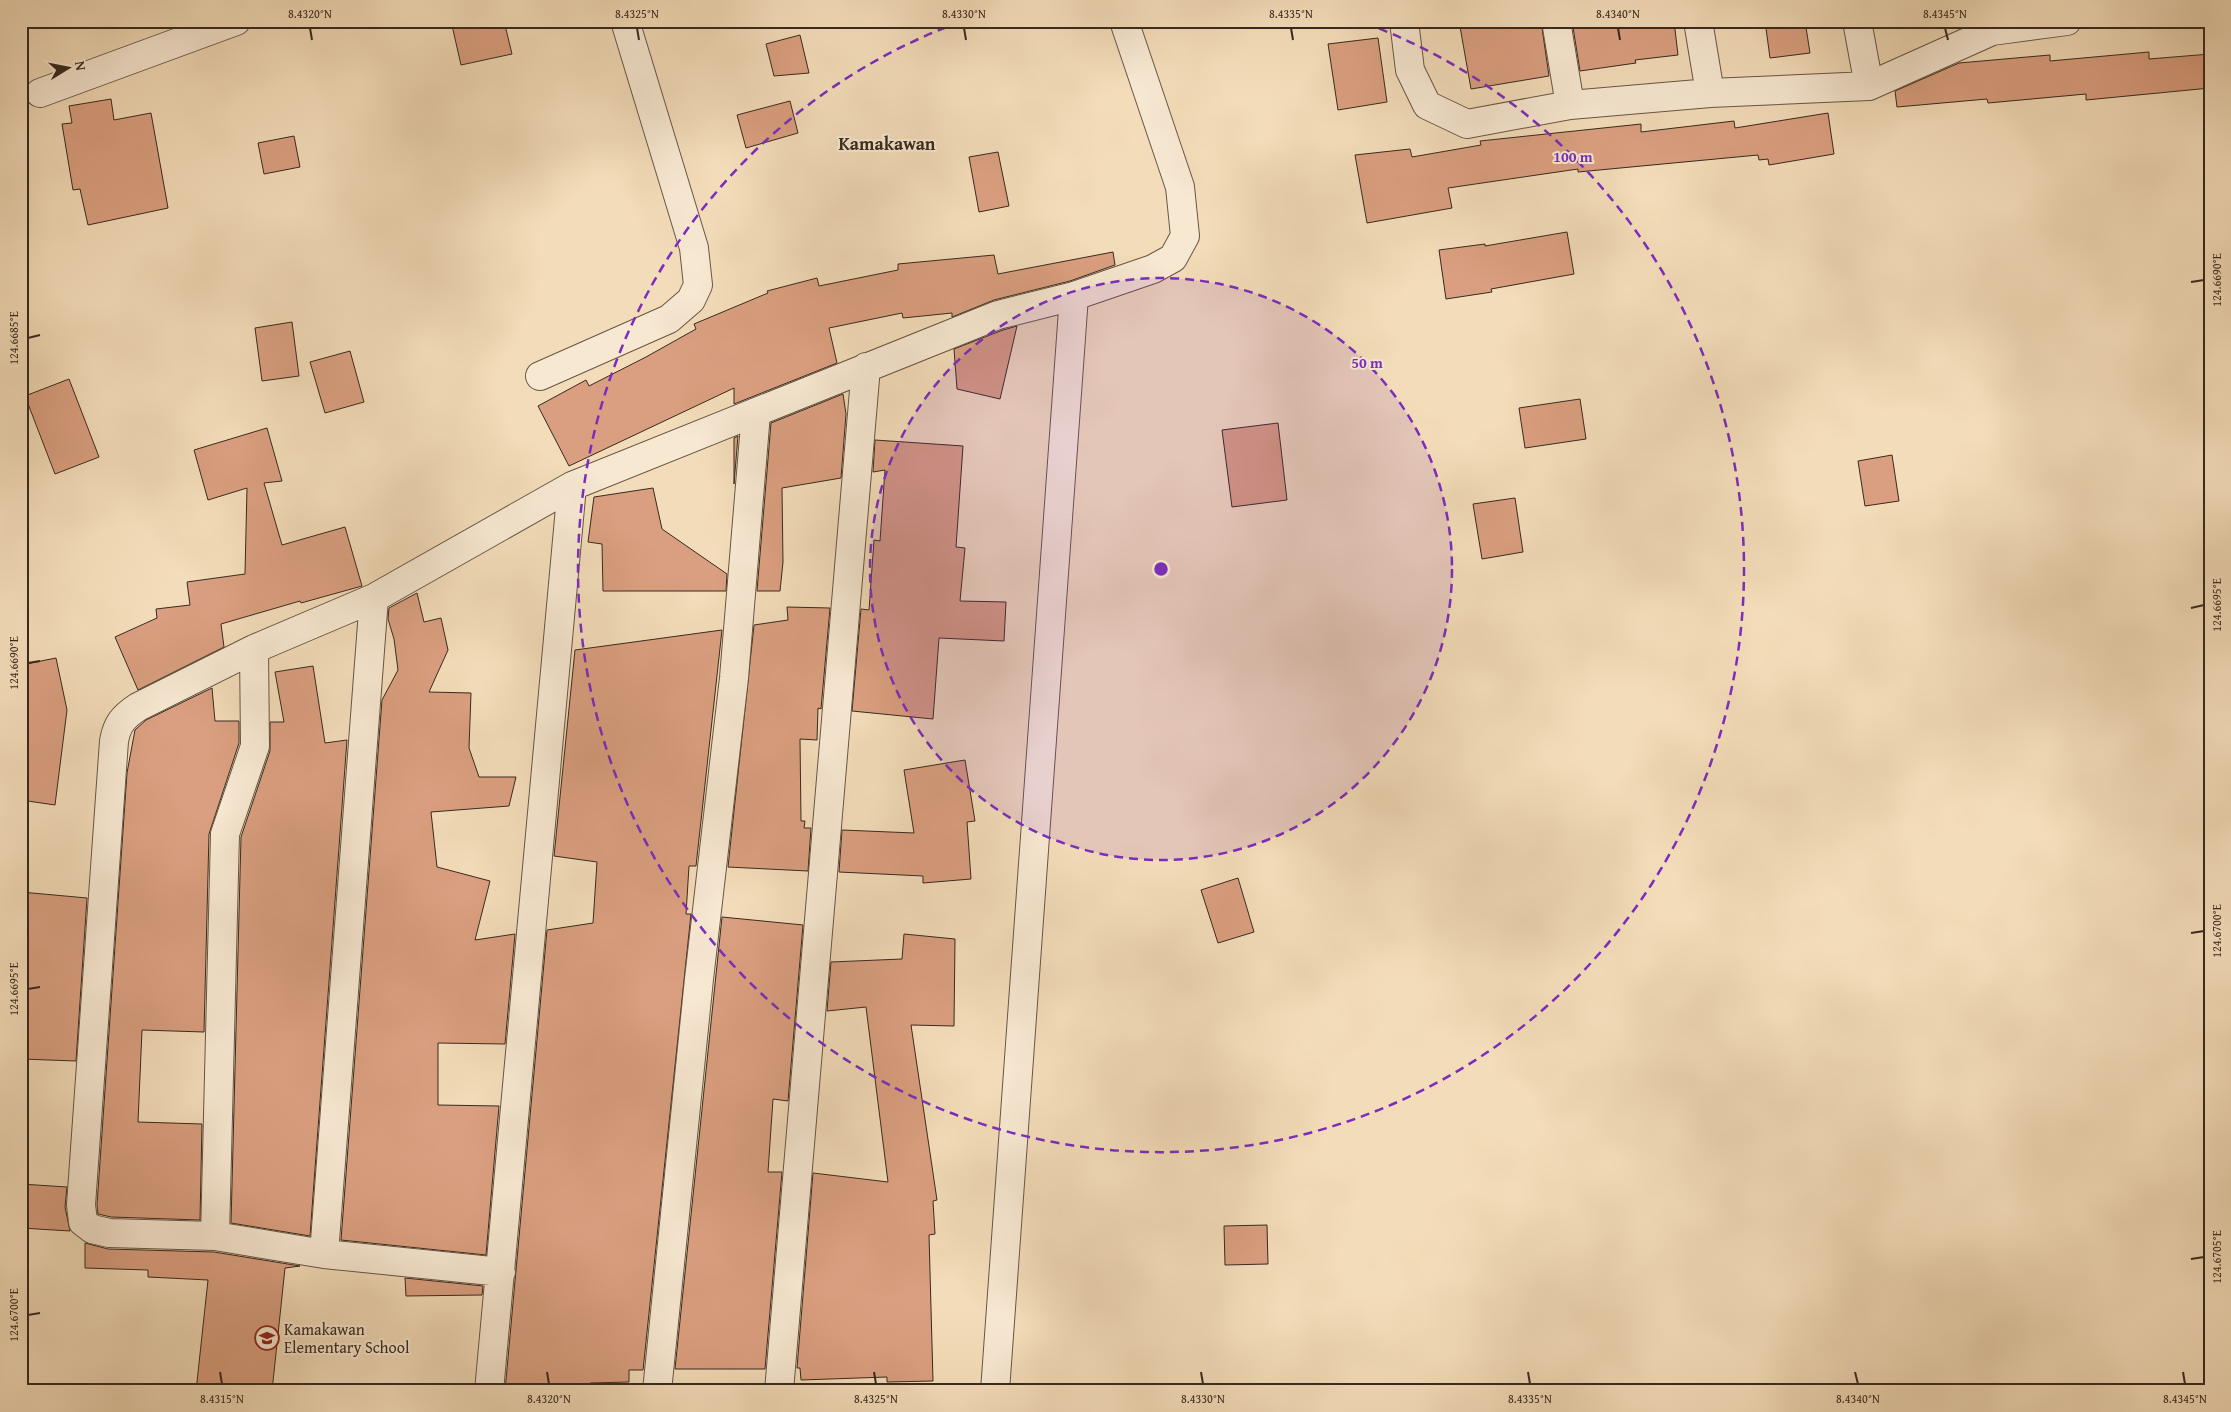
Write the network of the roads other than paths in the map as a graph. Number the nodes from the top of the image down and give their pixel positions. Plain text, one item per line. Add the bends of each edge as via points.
1 (236, 21) edge
2 (625, 21) edge
3 (1124, 21) edge
4 (1404, 21) edge
5 (1556, 21) edge
6 (1698, 21) edge
7 (1857, 21) edge
8 (2067, 21) edge
9 (1870, 86) junction
10 (40, 93) dead end
11 (1710, 93) junction
12 (1570, 105) junction
13 (1074, 296) junction
14 (866, 367) junction
15 (540, 376) dead end
16 (756, 413) junction
17 (572, 486) junction
18 (374, 598) junction
19 (254, 649) junction
20 (214, 1236) junction
21 (324, 1254) junction
22 (501, 1272) junction
23 (488, 1391) edge
24 (658, 1391) edge
25 (778, 1391) edge
26 (995, 1391) edge

1 - 10 street
2 - 15 street via 694,248 698,285 691,300 669,319
3 - 13 street via 1180,186 1185,236 1173,258 1153,269
4 - 12 street via 1410,70 1426,105 1466,124
5 - 12 street
6 - 11 street
7 - 9 street
8 - 9 street via 1992,31
9 - 11 street
11 - 12 street
13 - 14 street via 998,315
13 - 26 street
14 - 16 street
14 - 25 street
16 - 17 street
16 - 24 street via 734,678 699,979
17 - 18 street
17 - 22 street
18 - 19 street
18 - 21 street
19 - 20 street via 255,746 226,834
19 - 20 street via 138,707 122,718 117,726 81,1205 83,1222 92,1229 109,1233
20 - 21 street
21 - 22 street
22 - 23 street

